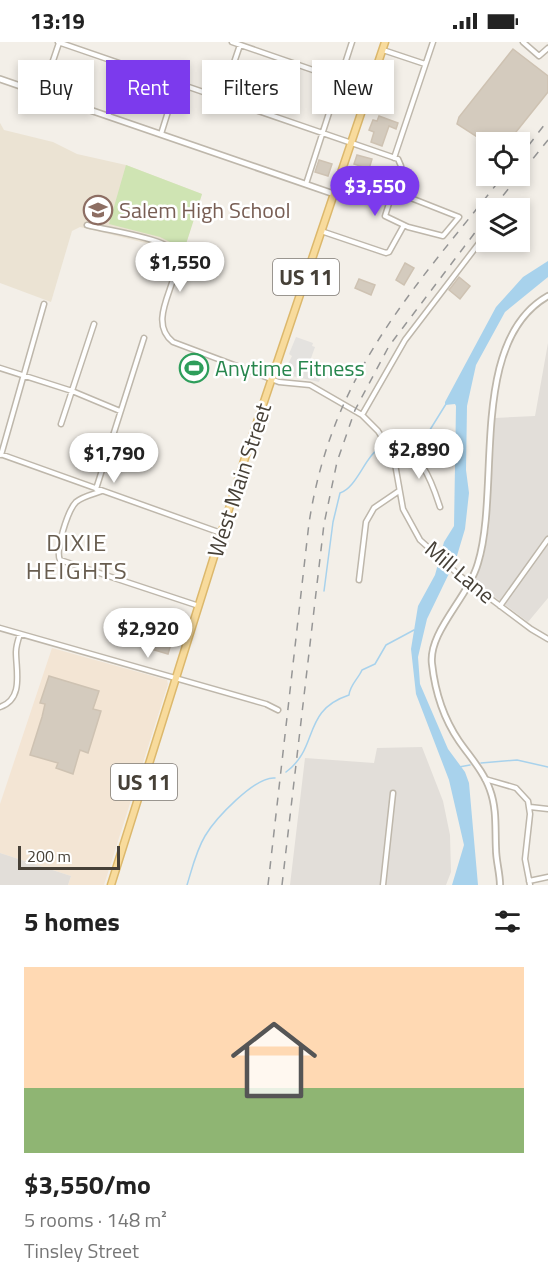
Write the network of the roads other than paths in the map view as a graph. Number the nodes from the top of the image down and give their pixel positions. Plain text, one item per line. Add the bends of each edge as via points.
1 (59, 42) edge
2 (232, 42) edge
3 (352, 42) edge
4 (385, 42) edge
5 (433, 42) edge
6 (523, 42) edge
7 (240, 45) junction
8 (548, 48) edge
9 (383, 50) junction
10 (53, 60) edge
11 (111, 60) edge
12 (235, 60) edge
13 (347, 60) edge
14 (380, 60) edge
15 (425, 64) junction
16 (312, 70) edge
17 (0, 79) edge
18 (18, 85) edge
19 (94, 111) edge
20 (167, 114) edge
21 (268, 114) edge
22 (329, 114) edge
23 (361, 114) edge
24 (108, 116) joint
25 (323, 133) junction
26 (160, 134) junction
27 (351, 143) junction
28 (394, 158) junction
29 (306, 184) junction
30 (393, 191) junction
31 (334, 194) junction
32 (87, 225) dead end
33 (404, 225) junction
34 (321, 231) junction
35 (476, 247) edge
36 (548, 296) edge
37 (44, 304) dead end
38 (94, 324) dead end
39 (144, 338) dead end
40 (0, 368) edge
41 (24, 375) junction
42 (272, 380) junction
43 (72, 391) junction
44 (120, 411) junction
45 (362, 415) junction
46 (61, 424) dead end
47 (0, 454) edge
48 (392, 454) junction
49 (96, 489) junction
50 (102, 491) junction
51 (399, 491) junction
52 (440, 507) dead end
53 (222, 534) junction
54 (548, 540) edge
55 (359, 580) dead end
56 (471, 584) junction
57 (199, 606) junction
58 (501, 606) junction
59 (0, 628) edge
60 (20, 634) junction
61 (548, 639) edge
62 (176, 678) junction
63 (0, 707) edge
64 (278, 710) dead end
65 (485, 779) junction
66 (393, 793) dead end
67 (530, 807) junction
68 (548, 809) edge
69 (548, 876) edge
70 (530, 883) edge
71 (111, 885) edge
72 (383, 885) edge
73 (500, 885) edge

1 - 10 street
1 - 11 street
2 - 7 street
3 - 13 street
4 - 9 main road, West Main Street / US 11
5 - 15 street
6 - 8 street via 541,56
7 - 12 street
7 - 16 street
9 - 14 main road, West Main Street / US 11
9 - 15 street
15 - 28 street
17 - 18 street
19 - 24 street
20 - 26 street
21 - 25 street
22 - 25 street
23 - 27 main road, West Main Street / US 11
24 - 26 street
25 - 27 street
25 - 29 street
26 - 29 street
27 - 28 street
27 - 31 main road, West Main Street / US 11
28 - 30 street via 401,163
29 - 31 street
30 - 33 street via 385,214
30 - 33 street via 460,216 440,237
31 - 34 main road, West Main Street / US 11
32 - 42 street, Mill Lane via 168,246 176,265 160,322 166,337
33 - 34 street via 388,253
34 - 42 main road, West Main Street / US 11
35 - 45 street via 405,340
36 - 56 street via 520,322 499,371 493,398 485,534
37 - 41 street
38 - 43 street
39 - 44 street
40 - 41 street
41 - 43 street
41 - 47 street
42 - 45 street, Mill Lane via 314,386
42 - 53 main road, West Main Street / US 11
43 - 44 street
43 - 46 street
44 - 49 street
45 - 48 street, Mill Lane
47 - 49 street
48 - 51 street, Mill Lane
48 - 52 street via 408,454 424,469
49 - 50 street
50 - 53 street
50 - 57 street via 77,501 69,515 57,556 62,562
51 - 55 street via 369,514
51 - 56 street, Mill Lane via 403,509 420,540
53 - 57 main road, West Main Street / US 11
54 - 58 street
56 - 58 street, Mill Lane
56 - 65 street via 436,637 431,660 447,721
57 - 62 main road, West Main Street / US 11
58 - 61 street, Mill Lane
59 - 60 street
60 - 62 street
60 - 63 street via 16,689 11,701
62 - 64 street
62 - 71 main road, West Main Street / US 11
65 - 67 street via 516,788
65 - 73 street via 495,807
66 - 72 street
67 - 68 street
67 - 70 street via 525,859
69 - 70 street

